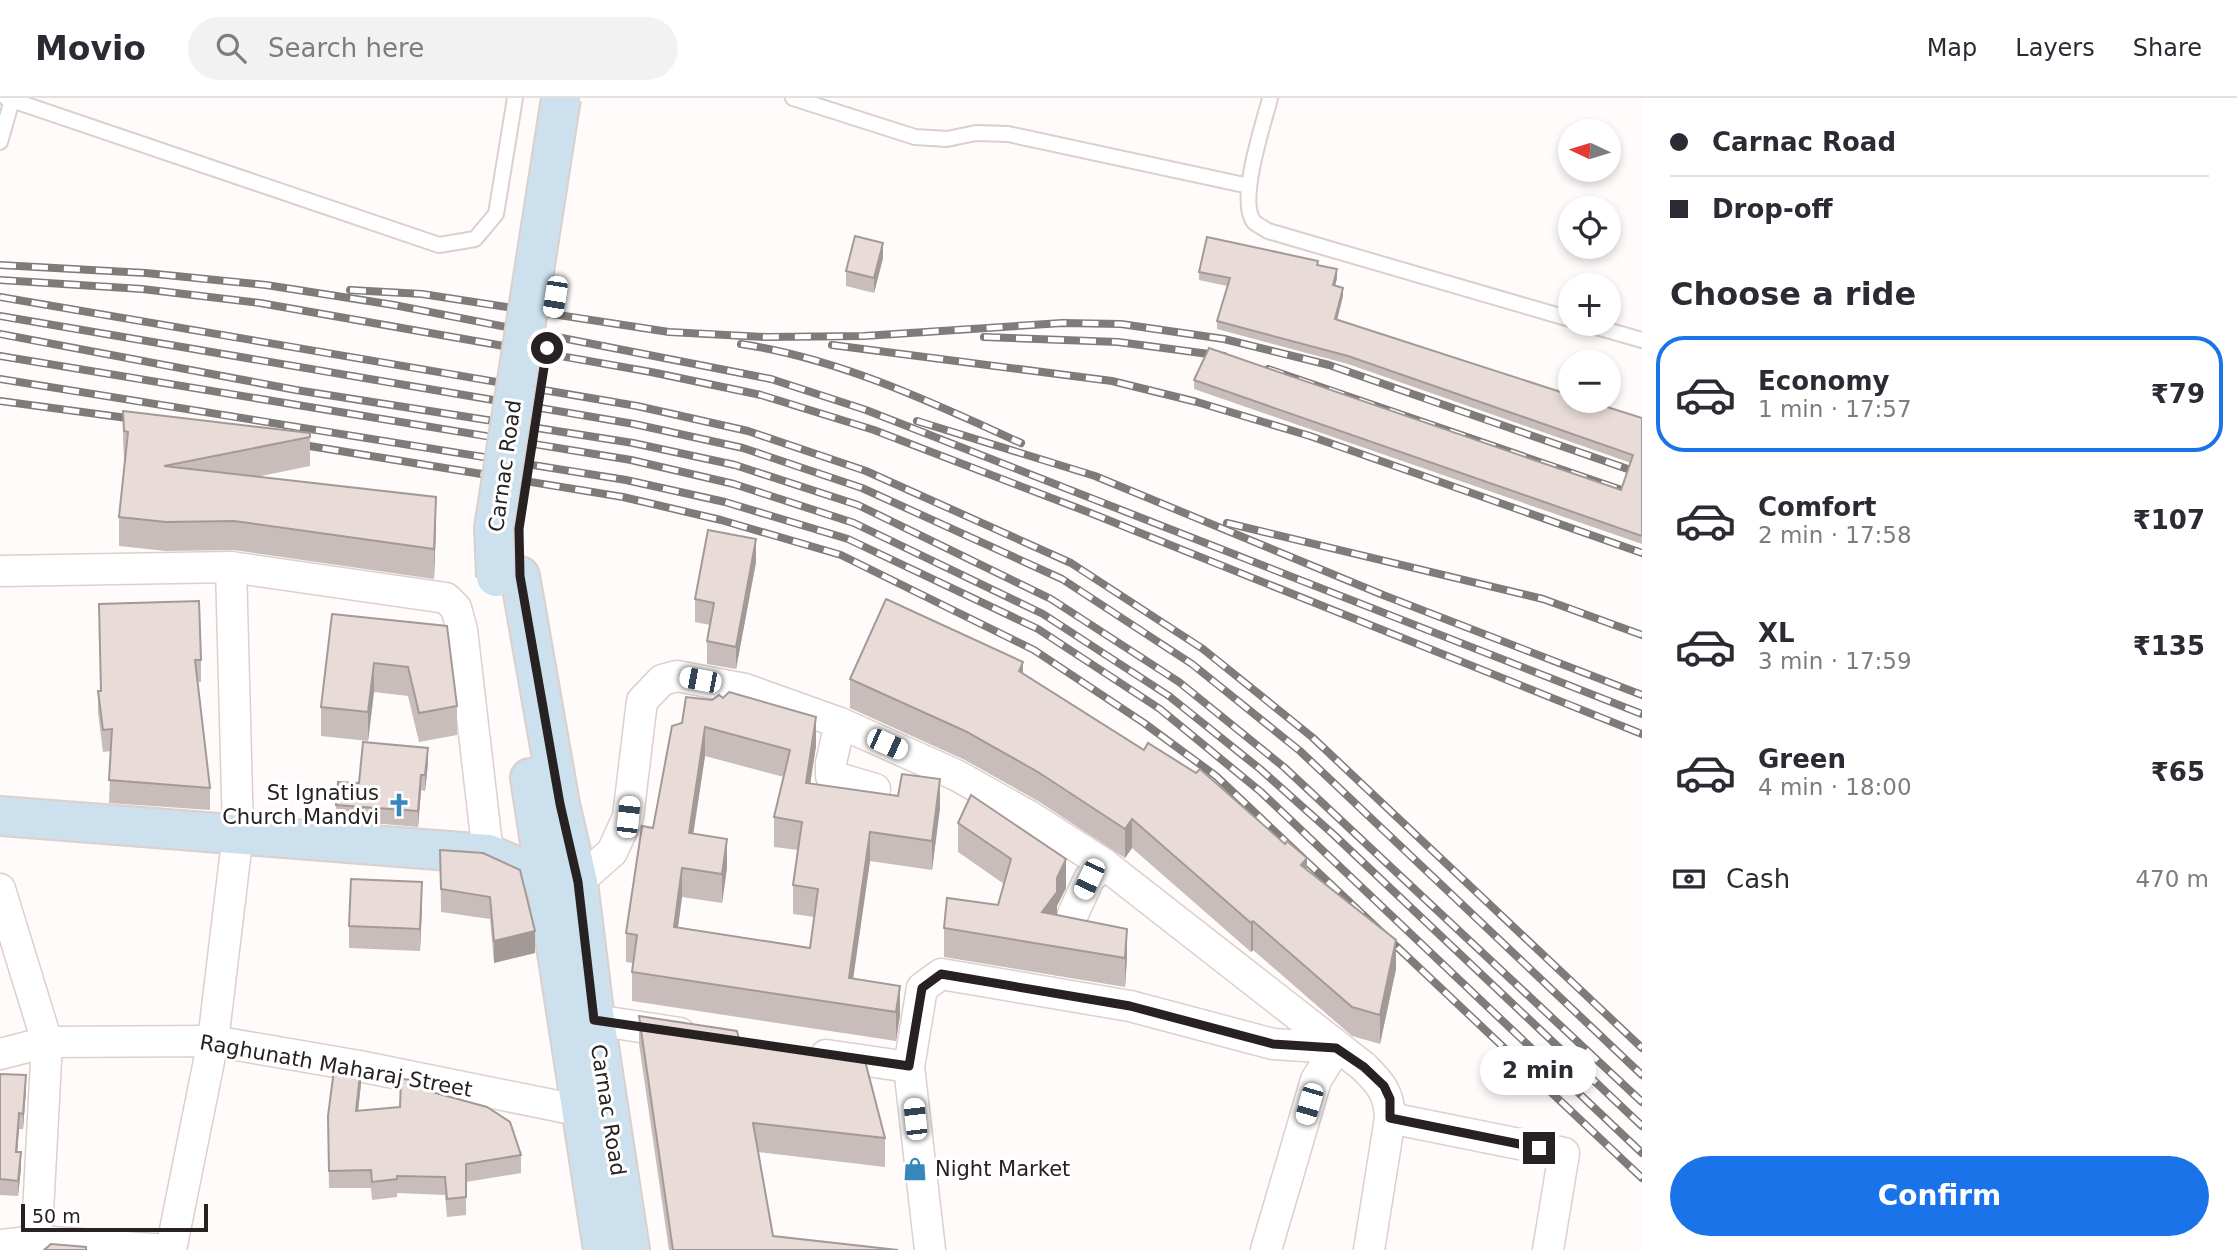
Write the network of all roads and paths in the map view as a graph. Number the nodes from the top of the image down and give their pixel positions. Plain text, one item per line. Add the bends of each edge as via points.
1 (514, 98) edge
2 (561, 98) edge
3 (584, 98) edge
4 (793, 98) edge
5 (1269, 98) edge
6 (9, 99) edge
7 (0, 142) edge
8 (1249, 186) junction
9 (1558, 315) edge
10 (1621, 334) edge
11 (1642, 340) edge
12 (231, 567) junction
13 (0, 571) edge
14 (508, 577) junction
15 (840, 723) junction
16 (875, 789) dead end
17 (0, 816) edge
18 (238, 833) junction
19 (488, 854) junction
20 (1104, 864) junction
21 (562, 881) junction
22 (0, 889) edge
23 (1073, 914) dead end
24 (594, 1020) junction
25 (706, 1037) edge
26 (213, 1041) junction
27 (47, 1042) junction
28 (1336, 1048) junction
29 (801, 1051) edge
30 (0, 1054) edge
31 (909, 1066) junction
32 (582, 1111) junction
33 (1390, 1118) junction
34 (0, 1245) edge
35 (36, 1245) edge
36 (169, 1250) edge
37 (603, 1250) edge
38 (631, 1250) edge
39 (930, 1250) edge
40 (1266, 1250) edge
41 (1369, 1250) edge
42 (1548, 1250) edge

1 - 6 lane via 496,214 475,239 439,245
2 - 14 main road, Carnac Road, bridge via 494,528
3 - 14 main road, Carnac Road
4 - 8 lane via 915,137 1008,134
5 - 8 lane
6 - 7 lane
8 - 9 lane via 1254,222 1268,230
10 - 11 lane
12 - 13 street
12 - 18 street
12 - 19 street via 433,595 446,598 456,608
14 - 21 main road, Carnac Road via 560,804
15 - 16 street via 831,776
15 - 20 street via 957,775
15 - 21 street via 745,689 677,676 662,680 642,701 628,817 612,852
17 - 18 main road
18 - 19 main road
18 - 26 street
19 - 21 main road
20 - 23 street via 1089,879
20 - 28 street
21 - 24 main road, Carnac Road
21 - 32 main road, Carnac Road
22 - 27 street
24 - 25 street
24 - 38 main road, Carnac Road
26 - 27 street, Raghunath Maharaj Street
26 - 32 street, Raghunath Maharaj Street
26 - 36 street
27 - 30 street, Raghunath Maharaj Street
27 - 35 street
28 - 31 street via 1273,1044 1130,1006 941,974 922,988
28 - 33 street via 1384,1086 1390,1099
28 - 40 street via 1316,1080
29 - 31 street
31 - 39 street
32 - 37 main road, Carnac Road
33 - 41 street
33 - 42 street via 1564,1153
34 - 35 street
35 - 36 street

